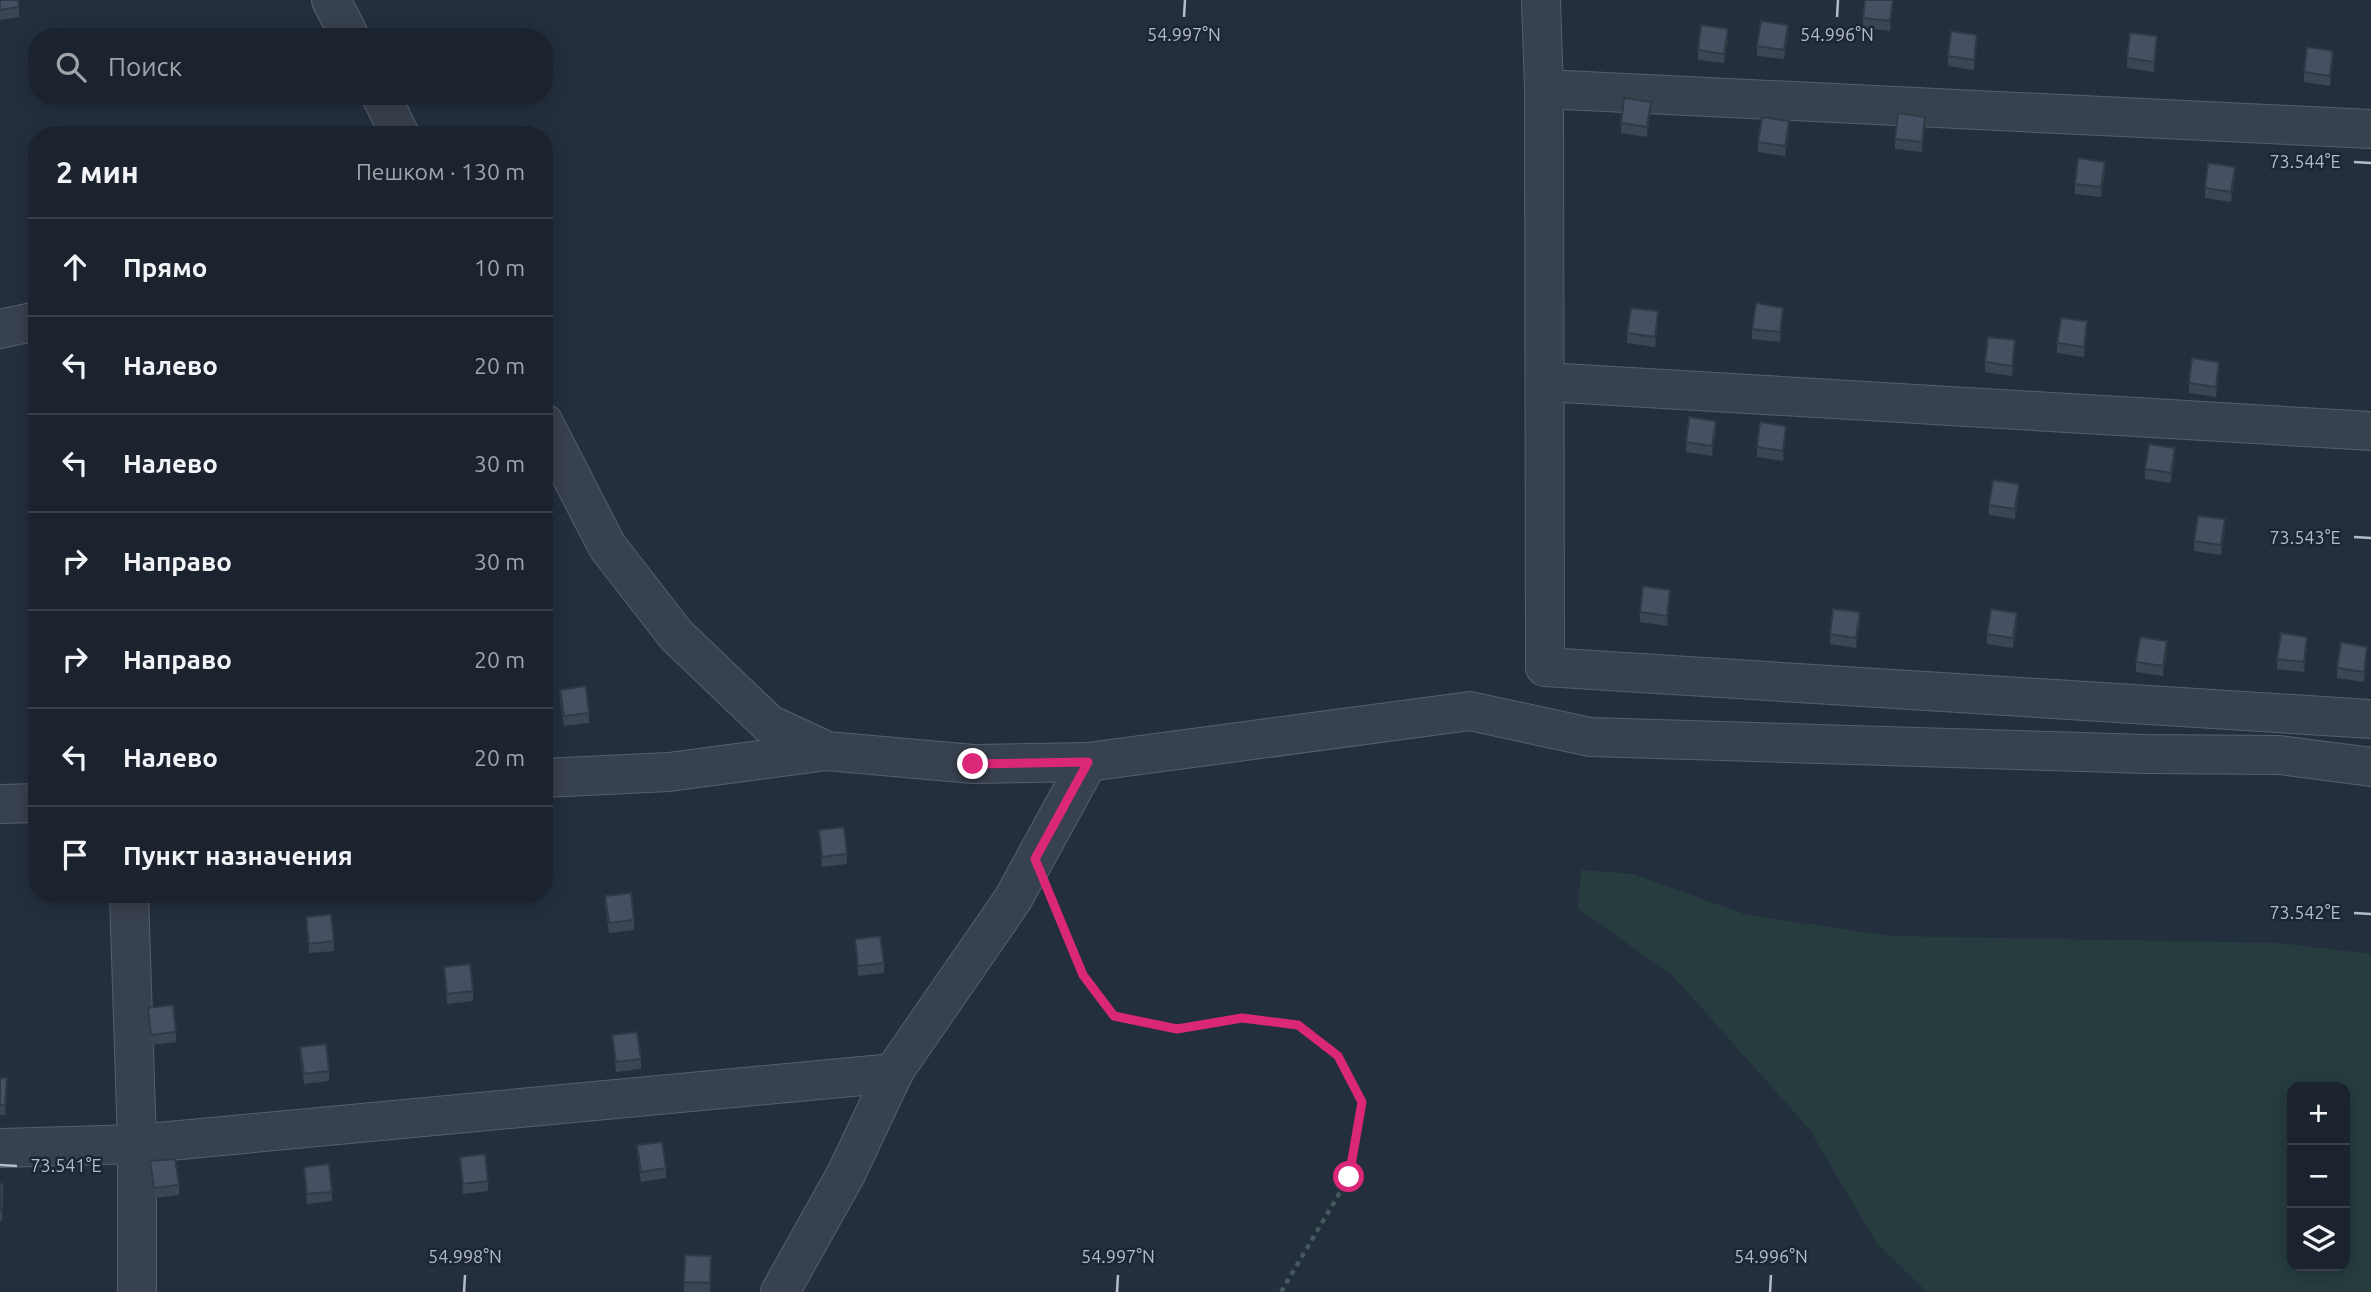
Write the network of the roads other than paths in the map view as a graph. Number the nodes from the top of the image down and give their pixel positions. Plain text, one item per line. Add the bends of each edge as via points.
1 (331, 0) edge
2 (1541, 0) edge
3 (345, 28) edge
4 (1544, 89) junction
5 (385, 105) edge
6 (396, 126) edge
7 (2371, 129) edge
8 (28, 323) edge
9 (0, 329) edge
10 (1546, 382) junction
11 (2371, 431) edge
12 (553, 441) edge
13 (2371, 719) edge
14 (827, 751) junction
15 (1088, 762) junction
16 (2371, 768) edge
17 (553, 778) edge
18 (28, 803) edge
19 (0, 804) edge
20 (129, 903) edge
21 (894, 1073) junction
22 (137, 1143) junction
23 (0, 1148) edge
24 (137, 1292) edge
25 (780, 1292) edge

1 - 3 street
2 - 4 street
4 - 7 street
4 - 10 street
5 - 6 street
8 - 9 street
10 - 11 street
10 - 13 street via 1545,667
12 - 14 street via 607,546 676,635 769,724
14 - 15 street via 973,764
14 - 17 street via 669,772
15 - 16 street via 1469,711 1590,737 2279,755
15 - 21 street via 1013,899
18 - 19 street
20 - 22 street
21 - 22 street
21 - 25 street via 846,1174
22 - 23 street
22 - 24 street

